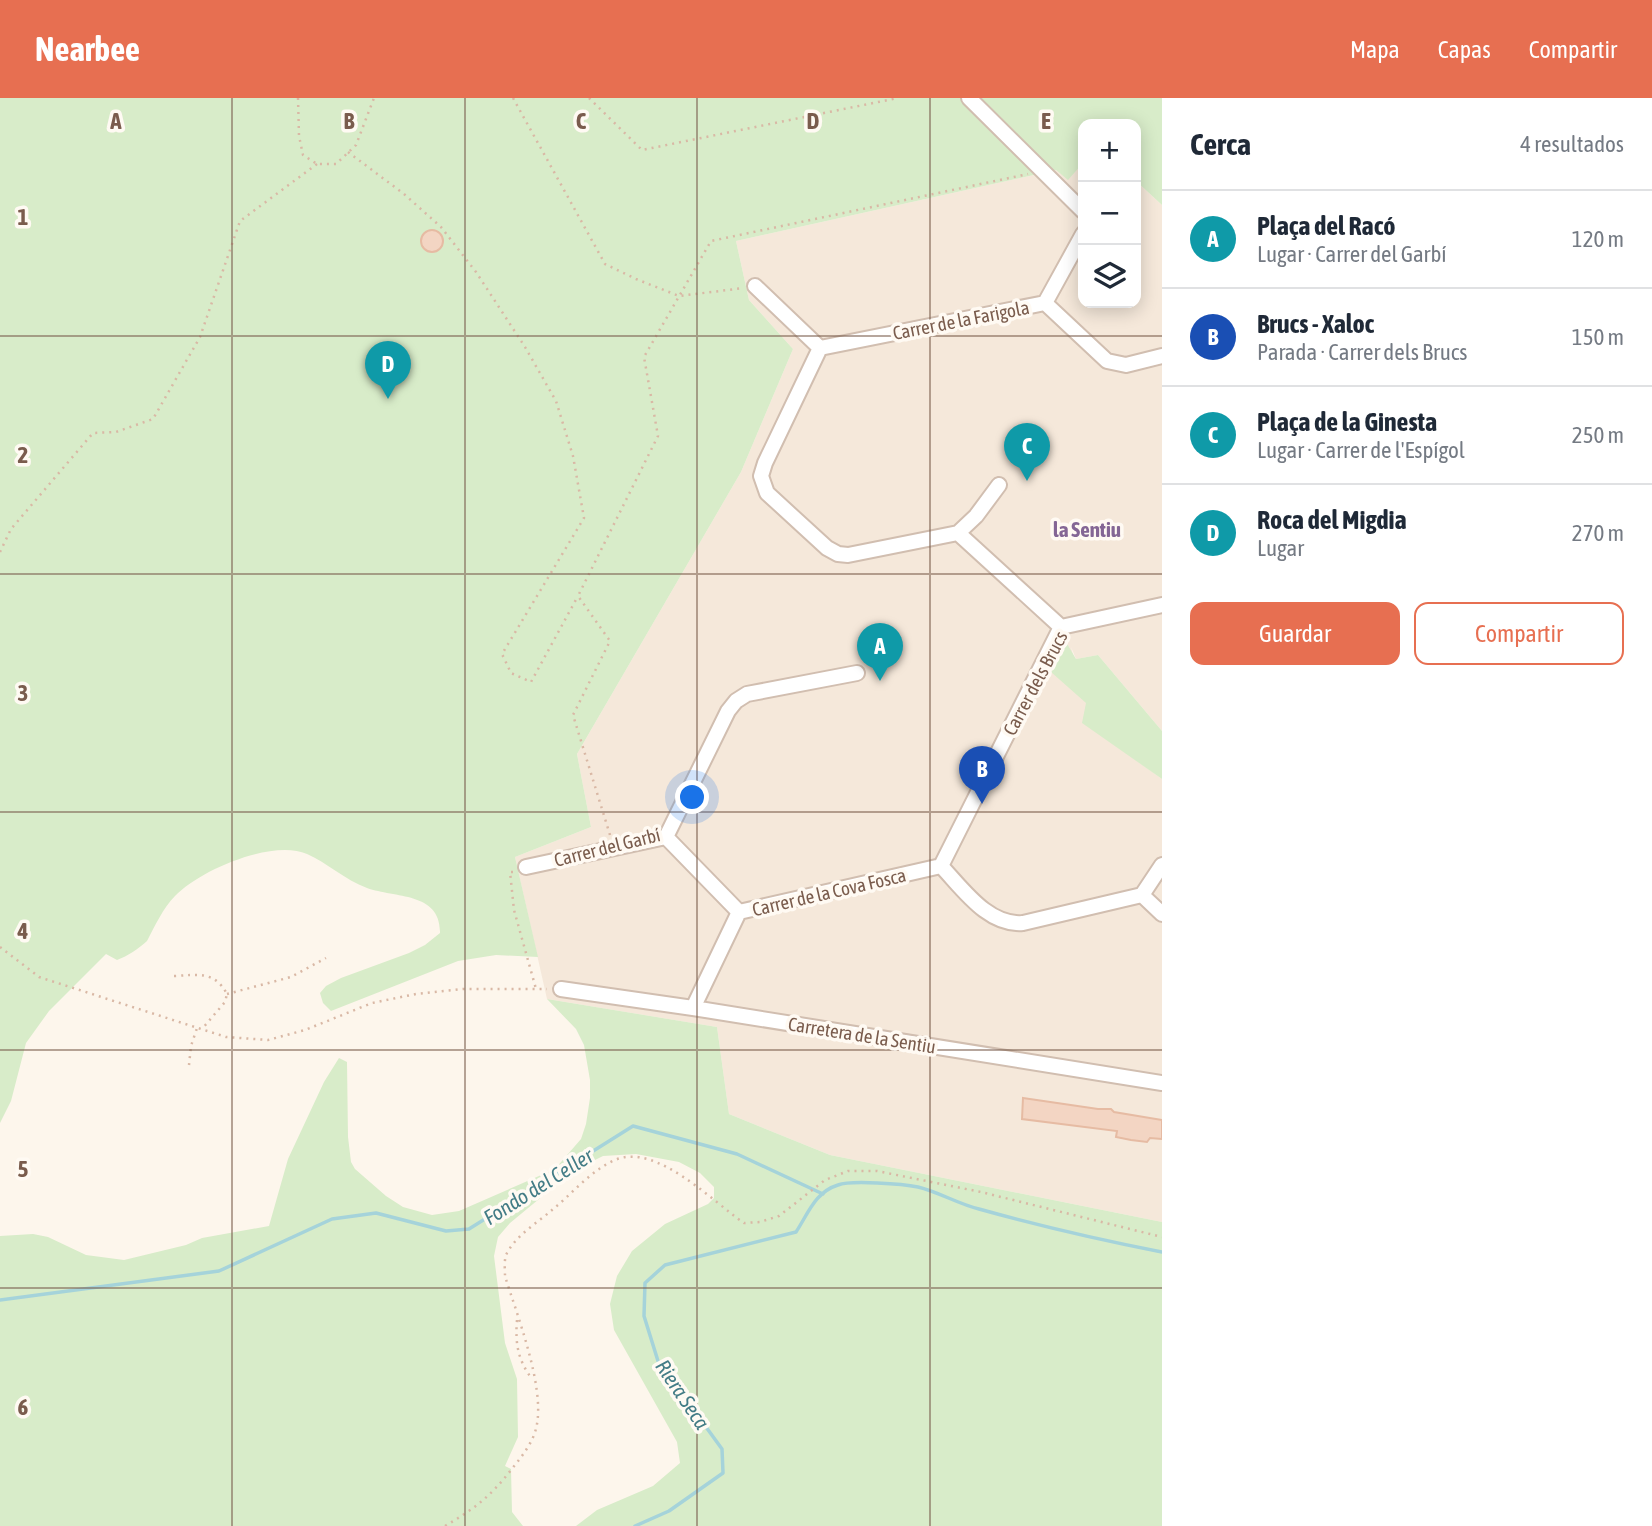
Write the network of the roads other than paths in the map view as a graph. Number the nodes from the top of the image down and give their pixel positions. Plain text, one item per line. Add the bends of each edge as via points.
1 (969, 98) edge
2 (1078, 206) edge
3 (1078, 243) edge
4 (754, 286) road end
5 (1045, 303) junction
6 (821, 348) junction
7 (1162, 356) edge
8 (999, 485) dead end
9 (958, 533) junction
10 (1162, 605) edge
11 (1061, 626) junction
12 (857, 673) dead end
13 (666, 837) junction
14 (1162, 865) edge
15 (941, 866) junction
16 (526, 867) road end
17 (1142, 895) junction
18 (739, 912) junction
19 (1162, 914) edge
20 (561, 989) road end
21 (693, 1008) junction
22 (1162, 1083) edge

1 - 2 street
3 - 5 street
4 - 6 street
5 - 6 street, Carrer de la Farigola
5 - 7 street, Carrer de la Farigola via 1107,360 1126,365
6 - 9 street via 765,463 762,482 767,493 838,554
8 - 9 street
9 - 11 street
10 - 11 street, Carrer dels Brucs
11 - 15 street, Carrer dels Brucs
12 - 13 street, Carrer del Garbí via 753,693 736,701
13 - 16 street, Carrer del Garbí
13 - 18 street
14 - 17 street
15 - 17 street via 988,913 1004,922 1023,923
15 - 18 street, Carrer de la Cova Fosca
17 - 19 street
18 - 21 street, Carrer de la Cova Fosca
20 - 21 street, Carretera de la Sentiu
21 - 22 street, Carretera de la Sentiu

